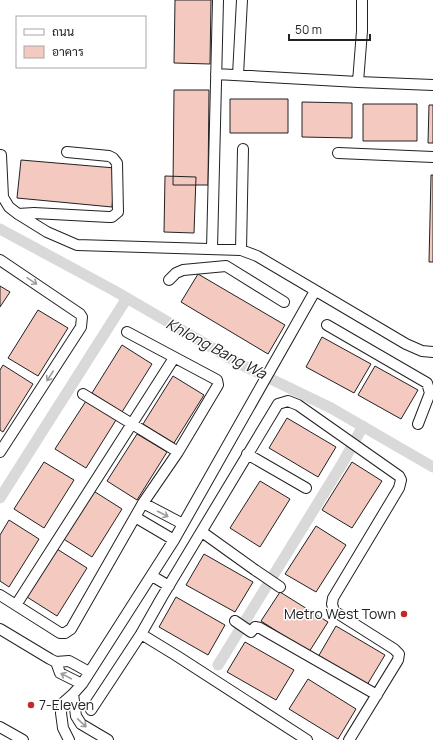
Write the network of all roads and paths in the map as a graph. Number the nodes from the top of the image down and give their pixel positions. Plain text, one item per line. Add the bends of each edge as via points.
1 (218, 0) edge
2 (242, 0) edge
3 (362, 0) edge
4 (216, 74) junction
5 (238, 76) junction
6 (358, 82) junction
7 (433, 85) edge
8 (243, 149) dead end
9 (67, 152) dead end
10 (338, 153) dead end
11 (1, 154) dead end
12 (433, 157) edge
13 (18, 214) junction
14 (212, 249) junction
15 (241, 250) junction
16 (0, 260) edge
17 (169, 280) dead end
18 (315, 291) junction
19 (284, 302) dead end
20 (328, 325) dead end
21 (127, 332) dead end
22 (433, 352) edge
23 (174, 358) junction
24 (83, 394) dead end
25 (132, 423) junction
26 (418, 424) dead end
27 (0, 452) edge
28 (178, 452) junction
29 (247, 454) junction
30 (306, 488) dead end
31 (143, 503) junction
32 (135, 517) junction
33 (183, 524) junction
34 (202, 532) junction
35 (174, 540) junction
36 (152, 576) junction
37 (277, 585) dead end
38 (169, 586) junction
39 (0, 595) edge
40 (16, 605) junction
41 (236, 622) dead end
42 (0, 629) edge
43 (141, 634) junction
44 (56, 662) junction
45 (89, 672) junction
46 (82, 684) junction
47 (73, 694) junction
48 (377, 695) junction
49 (91, 710) dead end
50 (0, 727) edge
51 (23, 740) edge
52 (69, 740) edge
53 (108, 740) edge
54 (307, 740) edge
55 (349, 740) edge

1 - 4 street
2 - 5 street
3 - 6 street
4 - 5 street
4 - 14 street
5 - 6 street
6 - 7 street
8 - 15 street
9 - 13 street via 110,156 115,160 118,212 112,217
10 - 12 street
11 - 13 street via 3,197 9,207
13 - 14 street via 47,232 77,245
14 - 15 street
15 - 18 street via 257,256
16 -> 27 street via 80,314 82,322
17 - 19 street via 183,270 226,266
18 - 22 street via 406,344 422,351
18 - 33 street
20 - 26 street via 427,383 430,393
21 - 23 street
23 - 25 street
23 - 28 street via 218,382
24 - 25 street
25 - 28 street
25 - 40 street
28 - 31 street
29 - 30 street
29 - 34 street
29 - 48 street via 278,404 288,401 298,405 400,476 401,484 333,598 332,604 334,611 398,653 398,660
31 - 32 street
31 -> 33 street
32 - 35 street
32 - 40 street via 71,629 60,633
33 - 35 street
34 - 37 street
34 - 38 street
35 - 36 street
36 - 38 street
36 - 45 street
38 - 43 street
39 - 40 street
41 - 48 street via 249,634 257,626
42 - 44 street
43 - 49 street
43 - 54 street
44 - 45 street via 69,661
46 -> 44 street via 60,673
45 - 46 street
46 - 47 street
47 - 52 street via 64,702 61,713 63,728
47 -> 53 street via 76,716 81,724
48 - 55 street
50 - 51 street

